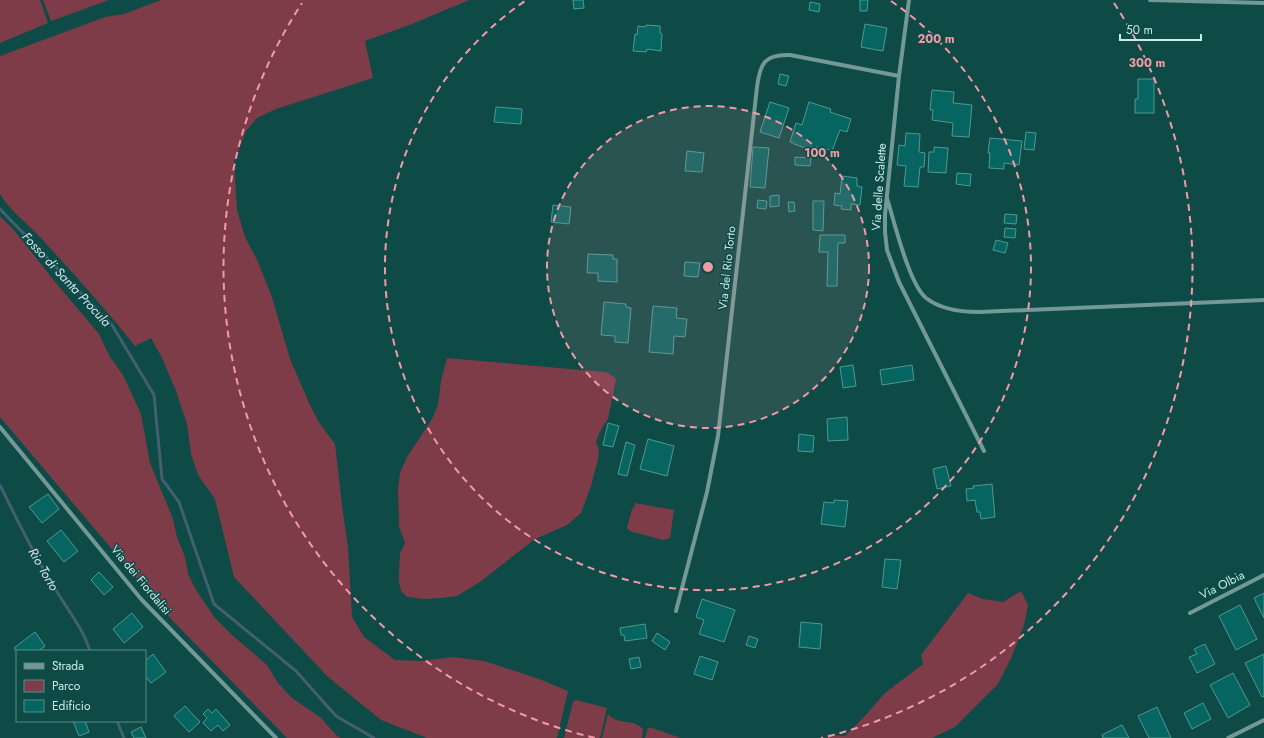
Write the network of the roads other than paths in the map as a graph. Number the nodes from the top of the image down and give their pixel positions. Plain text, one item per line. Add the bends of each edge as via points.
1 (909, 0) edge
2 (1150, 0) edge
3 (1264, 3) edge
4 (899, 76) junction
5 (886, 194) junction
6 (1264, 300) edge
7 (0, 426) edge
8 (984, 451) dead end
9 (1264, 575) edge
10 (676, 610) dead end
11 (1190, 613) dead end
12 (1264, 720) edge
13 (276, 738) edge
14 (1228, 738) edge

1 - 4 street, Via delle Scalette
2 - 3 street
4 - 5 street, Via delle Scalette
4 - 10 street, Via del Rio Torto via 790,55 773,56 765,61 762,67 757,87 718,436 707,492
5 - 6 street via 910,273 917,287 928,300 950,308 979,312
5 - 8 street, Via delle Scalette via 885,237 889,257
7 - 13 street, Via dei Fiordalisi via 150,608
9 - 11 street, Via Olbia
12 - 14 street

